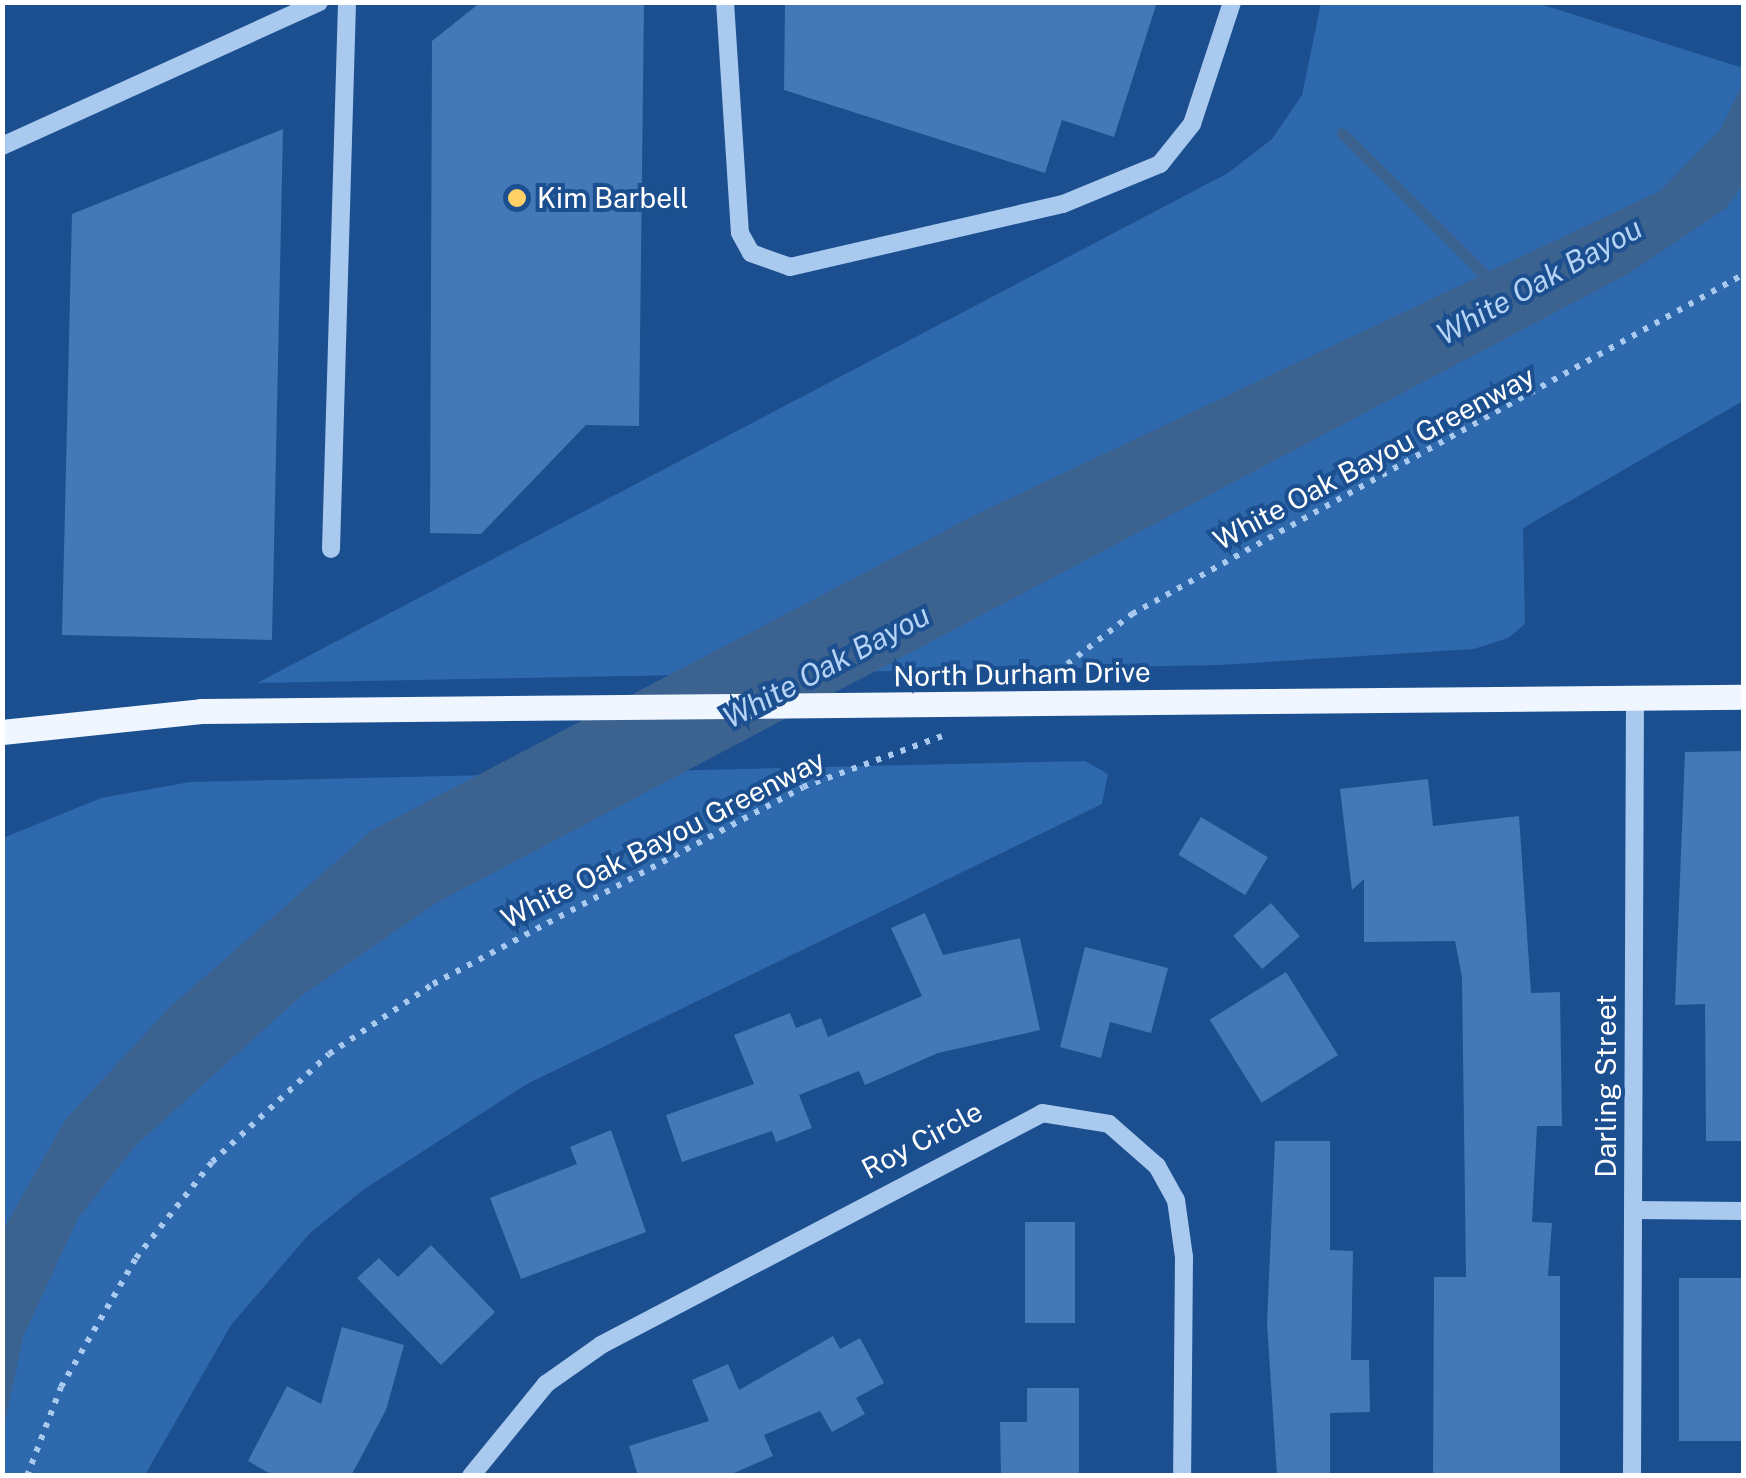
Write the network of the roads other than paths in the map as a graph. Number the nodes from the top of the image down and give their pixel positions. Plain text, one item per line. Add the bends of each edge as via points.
1 (319, 2) edge
2 (347, 2) edge
3 (725, 2) edge
4 (1232, 2) edge
5 (2, 146) edge
6 (331, 550) dead end
7 (1744, 697) edge
8 (1635, 698) junction
9 (2, 732) edge
10 (1633, 1210) junction
11 (1744, 1211) edge
12 (471, 1476) edge
13 (1182, 1476) edge
14 (1632, 1476) edge

1 - 5 street
2 - 6 street
3 - 4 street via 740,233 751,253 790,267 1063,204 1160,164 1192,124
7 - 8 main road, North Durham Drive
8 - 9 main road, North Durham Drive, bridge via 201,710
8 - 10 street, Darling Street
10 - 11 street
10 - 14 street, Darling Street
12 - 13 street, Roy Circle via 546,1384 601,1345 1042,1113 1109,1124 1147,1154 1176,1200 1184,1258

